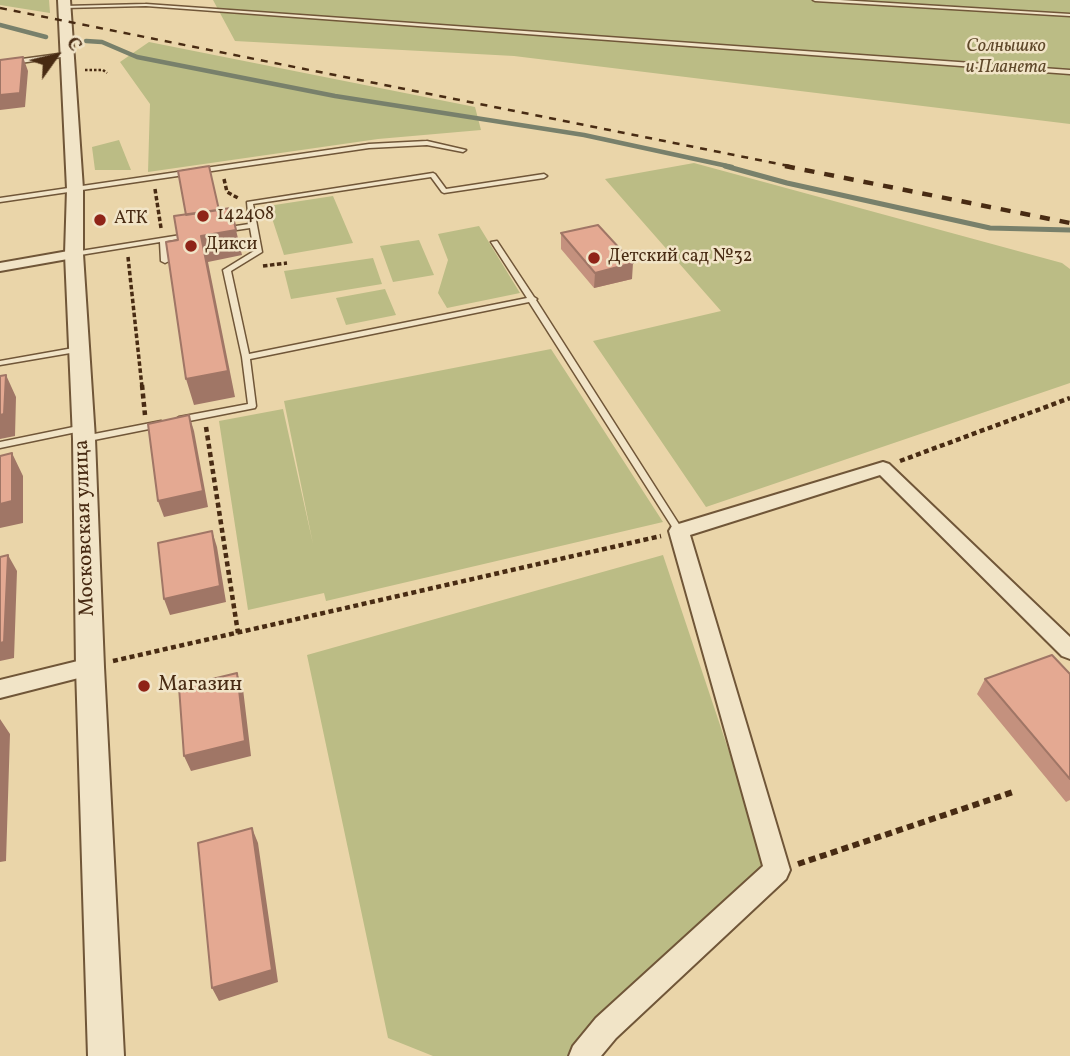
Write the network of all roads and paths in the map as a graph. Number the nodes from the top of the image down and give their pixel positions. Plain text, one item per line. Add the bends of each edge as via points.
1 (164, 0) edge
2 (815, 0) edge
3 (64, 4) edge
4 (146, 5) junction
5 (1070, 15) edge
6 (72, 63) junction
7 (0, 64) edge
8 (1070, 72) edge
9 (107, 73) dead end
10 (463, 150) dead end
11 (222, 167) junction
12 (544, 176) dead end
13 (153, 177) junction
14 (75, 189) junction
15 (0, 200) edge
16 (249, 203) junction
17 (253, 225) junction
18 (214, 231) edge
19 (201, 233) edge
20 (163, 240) junction
21 (495, 242) dead end
22 (127, 246) junction
23 (74, 254) junction
24 (165, 261) edge
25 (0, 267) edge
26 (533, 299) junction
27 (79, 349) junction
28 (246, 357) junction
29 (0, 363) edge
30 (1070, 398) edge
31 (205, 415) junction
32 (146, 427) junction
33 (83, 433) junction
34 (0, 445) edge
35 (883, 468) junction
36 (679, 531) junction
37 (238, 633) junction
38 (1070, 650) edge
39 (90, 667) junction
40 (0, 689) edge
41 (1016, 791) dead end
42 (777, 870) junction
43 (106, 1056) edge
44 (583, 1056) edge

1 - 4 lane
2 - 5 lane
3 - 4 lane
3 - 6 street, Московская улица
4 - 8 lane
6 - 7 lane
6 - 9 path
6 - 14 street, Московская улица
10 - 11 lane via 427,143 369,146
11 - 13 lane
11 - 16 path via 227,192
12 - 16 lane via 444,191 433,175
13 - 14 lane
13 - 20 path
14 - 15 lane
14 - 23 street, Московская улица
16 - 17 lane
17 - 18 lane
17 - 28 lane via 258,252 227,270
19 - 20 lane
20 - 22 lane
20 - 24 lane
21 - 26 lane
22 - 23 lane
22 - 32 path
23 - 25 street
23 - 27 street, Московская улица
26 - 28 lane
26 - 36 lane
27 - 29 lane
27 - 33 street, Московская улица
28 - 31 lane via 252,406
30 - 35 path
31 - 32 lane
31 - 37 path
32 - 33 lane
33 - 34 lane
33 - 39 street, Московская улица
35 - 36 street
35 - 38 street
36 - 37 path
36 - 42 street
37 - 39 path
39 - 40 street
39 - 43 street, Московская улица
41 - 42 path
42 - 44 street via 606,1028

